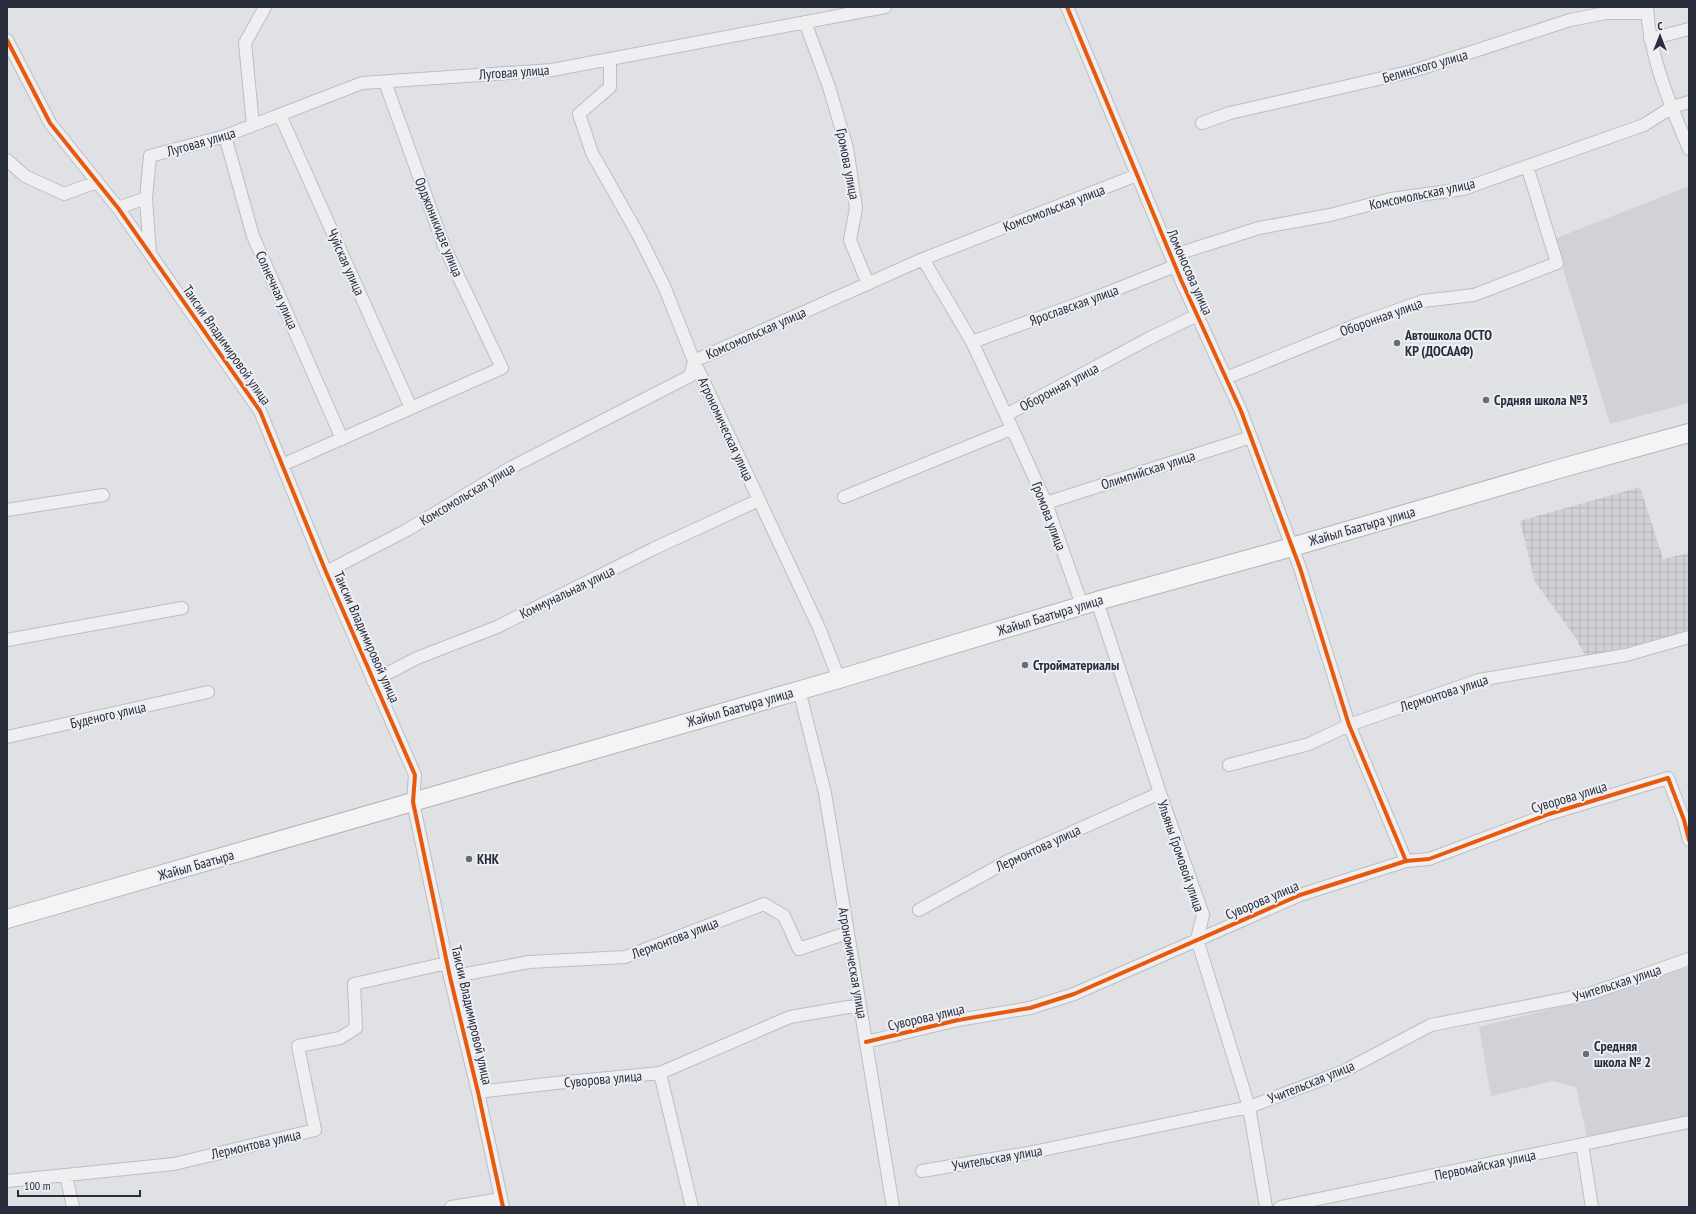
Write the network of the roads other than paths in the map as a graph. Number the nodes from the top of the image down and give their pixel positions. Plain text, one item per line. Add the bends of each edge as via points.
1 (265, 7) edge
2 (885, 7) edge
3 (1067, 7) edge
4 (1647, 10) edge
5 (805, 22) junction
6 (1689, 29) edge
7 (1650, 39) junction
8 (7, 40) edge
9 (610, 59) junction
10 (385, 82) junction
11 (1689, 102) edge
12 (1672, 108) junction
13 (280, 115) junction
14 (1202, 123) dead end
15 (253, 125) junction
16 (225, 136) junction
17 (1689, 149) edge
18 (7, 160) edge
19 (1527, 166) junction
20 (1137, 175) junction
21 (97, 182) junction
22 (146, 198) junction
23 (118, 208) junction
24 (150, 254) junction
25 (923, 259) junction
26 (1173, 261) junction
27 (868, 284) junction
28 (1197, 315) junction
29 (972, 342) junction
30 (694, 361) junction
31 (1226, 378) junction
32 (411, 408) junction
33 (1006, 415) junction
34 (1011, 429) junction
35 (1689, 433) edge
36 (1250, 437) junction
37 (342, 439) junction
38 (282, 465) junction
39 (103, 495) dead end
40 (844, 498) dead end
41 (759, 500) junction
42 (1046, 503) junction
43 (7, 510) edge
44 (1292, 547) junction
45 (326, 572) junction
46 (1089, 603) junction
47 (182, 608) dead end
48 (1689, 637) edge
49 (7, 640) edge
50 (838, 679) junction
51 (373, 681) junction
52 (799, 690) junction
53 (208, 692) dead end
54 (1349, 725) junction
55 (7, 737) edge
56 (1229, 765) dead end
57 (1160, 793) junction
58 (414, 802) junction
59 (385, 810) joint
60 (1689, 840) edge
61 (1406, 860) junction
62 (919, 910) dead end
63 (7, 919) edge
64 (847, 933) junction
65 (1197, 939) junction
66 (1689, 959) edge
67 (447, 963) junction
68 (450, 977) junction
69 (860, 1006) junction
70 (866, 1042) junction
71 (660, 1073) junction
72 (478, 1092) junction
73 (1249, 1107) junction
74 (1689, 1122) edge
75 (1582, 1144) junction
76 (922, 1171) dead end
77 (66, 1175) junction
78 (7, 1181) edge
79 (502, 1203) edge
80 (73, 1207) edge
81 (451, 1207) edge
82 (692, 1207) edge
83 (893, 1207) edge
84 (1266, 1207) edge
85 (1280, 1207) edge
86 (1592, 1207) edge

1 - 15 street via 245,43
2 - 5 street, Луговая улица
3 - 20 street, Ломоносова улица
4 - 7 street
4 - 14 street, Белинского улица via 1606,13 1570,20 1414,71 1230,113
5 - 9 street, Луговая улица
5 - 27 street, Громова улица via 829,87 847,148 856,208 850,240
6 - 7 street
7 - 12 street
8 - 21 street, Таисии Владимировой улица via 50,123
9 - 10 street, Луговая улица via 552,70
9 - 30 street, Агрономическая улица via 610,87 580,114 592,153 664,286
10 - 13 street, Луговая улица via 362,83
10 - 32 street, Орджоникидзе улица via 444,246 502,368
11 - 12 street, Комсомольская улица
12 - 17 street
12 - 19 street, Комсомольская улица via 1644,125
13 - 15 street, Луговая улица
13 - 32 street, Чуйская улица
15 - 16 street, Луговая улица
16 - 22 street, Луговая улица via 150,156
16 - 37 street, Солнечная улица via 253,236
18 - 21 street via 25,176 64,194
19 - 26 street, Комсомольская улица via 1463,189 1391,199 1330,215 1259,228
19 - 31 street, Оборонная улица via 1556,263 1474,295 1423,301 1361,323
20 - 25 street, Комсомольская улица
20 - 26 street, Ломоносова улица
21 - 23 street, Таисии Владимировой улица
22 - 23 street
22 - 24 street
23 - 24 street, Таисии Владимировой улица
24 - 38 street, Таисии Владимировой улица via 260,411
25 - 27 street, Комсомольская улица
25 - 29 street, Громова улица
26 - 28 street, Ломоносова улица
26 - 29 street, Ярославская улица via 1097,297
27 - 30 street, Комсомольская улица
28 - 31 street, Ломоносова улица
28 - 33 street, Оборонная улица
29 - 33 street, Громова улица
30 - 41 street, Агрономическая улица
30 - 45 street, Комсомольская улица via 690,376 512,467 407,530
31 - 36 street, Ломоносова улица
32 - 37 street
33 - 34 street, Громова улица
34 - 40 street
34 - 42 street, Громова улица
35 - 44 highway, Жайыл Баатыра улица
36 - 42 street, Олимпийская улица
36 - 44 street, Ломоносова улица
37 - 38 street
38 - 45 street, Таисии Владимировой улица
39 - 43 street
41 - 50 street, Агрономическая улица via 820,630
41 - 51 street, Коммунальная улица via 653,549 497,627 417,658
42 - 46 street, Громова улица
44 - 46 highway, Жайыл Баатыра улица
44 - 54 street, Ломоносова улица
45 - 51 street, Таисии Владимировой улица
46 - 50 highway, Жайыл Баатыра улица
46 - 57 street, Ульяны Громовой улица
47 - 49 street
48 - 54 street, Лермонтова улица via 1626,655 1479,680
50 - 52 highway, Жайыл Баатыра улица
51 - 58 street, Таисии Владимировой улица via 415,774
52 - 58 highway, Жайыл Баатыра улица
52 - 64 street, Агрономическая улица via 825,793
53 - 55 street, Буденого улица
54 - 56 street, Лермонтова улица via 1309,744
54 - 61 street, Ломоносова улица
57 - 62 street, Лермонтова улица via 1008,861
57 - 65 street, Ульяны Громовой улица via 1202,915
58 - 59 highway, Жайыл Баатыра улица
58 - 67 street, Таисии Владимировой улица
59 - 63 highway, Жайыл Баатыра
60 - 61 street, Суворова улица via 1668,778 1548,814 1429,859
61 - 65 street, Суворова улица via 1300,895
64 - 68 street, Лермонтова улица via 799,949 784,916 764,904 625,957 529,962
64 - 69 street, Агрономическая улица
65 - 70 street, Суворова улица via 1074,994 1030,1008 958,1020
65 - 73 street, Ульяны Громовой улица
66 - 73 street, Учительская улица via 1589,994 1431,1025 1342,1072
67 - 68 street, Таисии Владимировой улица
67 - 77 street, Лермонтова улица via 354,984 356,1028 340,1038 298,1046 315,1130 174,1164
68 - 72 street, Таисии Владимировой улица
69 - 70 street, Агрономическая улица
69 - 71 street, Суворова улица via 790,1017
70 - 83 street, Агрономическая улица
71 - 72 street, Суворова улица
71 - 82 street
72 - 79 street, Таисии Владимировой улица
73 - 76 street, Учительская улица via 1028,1153
73 - 84 street, Ульяны Громовой улица
74 - 75 street, Первомайская улица
75 - 85 street, Первомайская улица
75 - 86 street
77 - 78 street, Лермонтова улица
77 - 80 street
79 - 81 street

